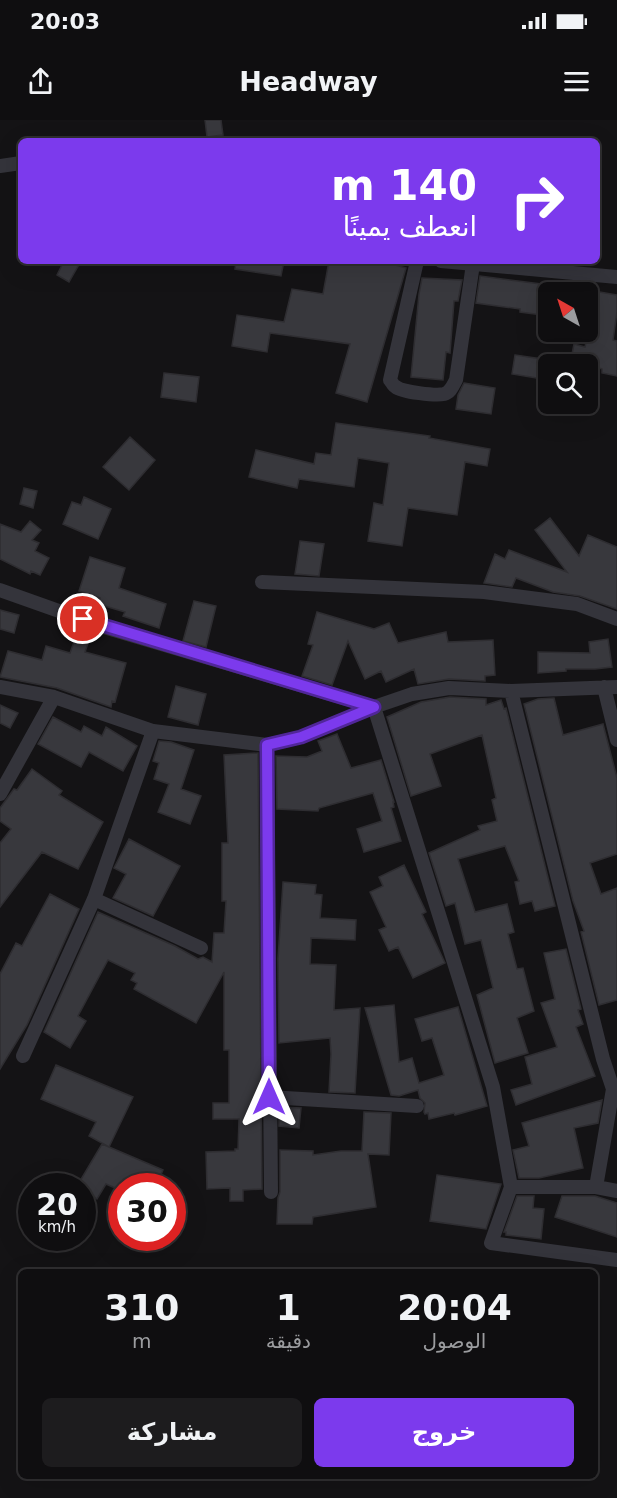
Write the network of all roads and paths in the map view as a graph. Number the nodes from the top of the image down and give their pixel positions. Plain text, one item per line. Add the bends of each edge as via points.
1 (18, 163) edge
2 (0, 166) edge
3 (416, 264) edge
4 (473, 264) joint
5 (617, 277) edge
6 (262, 582) dead end
7 (0, 590) edge
8 (617, 619) edge
9 (0, 687) edge
10 (611, 687) edge
11 (511, 691) junction
12 (54, 697) junction
13 (374, 707) junction
14 (153, 731) junction
15 (617, 740) edge
16 (267, 745) junction
17 (0, 794) edge
18 (94, 899) junction
19 (201, 948) dead end
20 (23, 1056) dead end
21 (615, 1089) edge
22 (269, 1097) junction
23 (417, 1106) dead end
24 (511, 1187) junction
25 (596, 1187) junction
26 (617, 1191) edge
27 (271, 1192) dead end
28 (617, 1260) edge

1 - 2 street
3 - 4 street via 390,380 401,390 443,394 451,390 456,380
4 - 5 street
6 - 8 street via 484,592 577,604
7 - 13 street via 104,627
9 - 12 street
10 - 11 street
10 - 15 street
11 - 13 street via 448,688 412,694
11 - 21 street via 603,1059
12 - 14 street
12 - 17 street
13 - 16 street via 301,737
13 - 24 street via 493,1087
14 - 16 street
14 - 18 street
16 - 22 street
18 - 19 street
18 - 20 street
21 - 25 street
22 - 23 street
22 - 27 street
24 - 25 street
24 - 28 street via 491,1243
25 - 26 street

